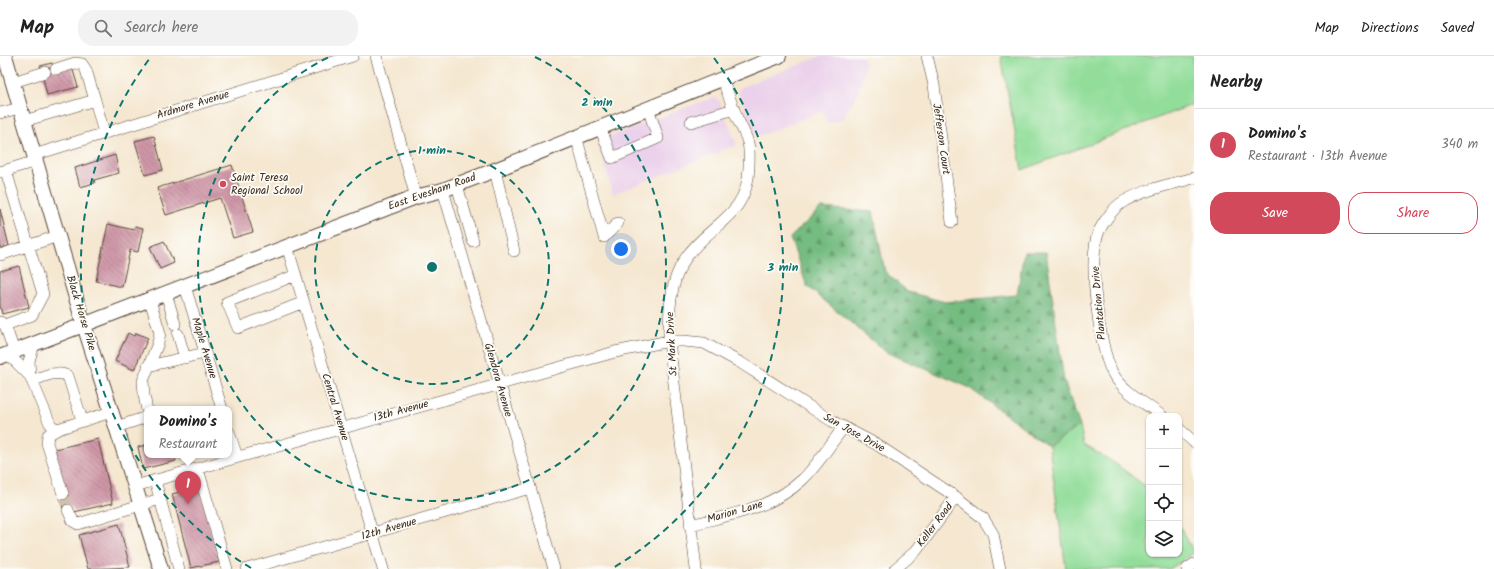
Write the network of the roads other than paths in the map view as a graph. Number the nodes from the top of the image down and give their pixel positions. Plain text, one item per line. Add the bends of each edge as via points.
1 (5, 56) edge
2 (353, 56) edge
3 (376, 56) edge
4 (779, 56) edge
5 (927, 56) edge
6 (722, 78) junction
7 (12, 82) junction
8 (95, 100) junction
9 (648, 108) junction
10 (734, 109) junction
11 (0, 114) edge
12 (22, 114) junction
13 (691, 122) dead end
14 (600, 127) junction
15 (104, 133) junction
16 (576, 136) junction
17 (35, 158) junction
18 (495, 170) junction
19 (3, 172) edge
20 (1194, 178) edge
21 (457, 185) junction
22 (443, 190) junction
23 (416, 197) junction
24 (952, 222) dead end
25 (618, 223) dead end
26 (58, 236) junction
27 (473, 241) dead end
28 (29, 246) junction
29 (287, 246) junction
30 (514, 251) dead end
31 (0, 255) edge
32 (296, 275) junction
33 (185, 286) junction
34 (166, 293) junction
35 (150, 300) junction
36 (304, 302) junction
37 (2, 323) edge
38 (84, 325) junction
39 (669, 341) junction
40 (34, 344) junction
41 (205, 353) junction
42 (7, 354) edge
43 (185, 358) junction
44 (148, 366) junction
45 (31, 379) junction
46 (499, 384) junction
47 (146, 406) edge
48 (221, 406) edge
49 (111, 412) junction
50 (1158, 413) edge
51 (144, 419) edge
52 (82, 420) junction
53 (116, 427) junction
54 (844, 427) junction
55 (341, 428) junction
56 (58, 429) junction
57 (1182, 432) edge
58 (1194, 442) edge
59 (232, 443) edge
60 (236, 457) junction
61 (198, 469) junction
62 (155, 480) junction
63 (135, 486) junction
64 (530, 488) junction
65 (63, 494) tunnel mouth
66 (956, 497) junction
67 (160, 499) junction
68 (141, 505) junction
69 (68, 510) tunnel mouth
70 (690, 525) junction
71 (373, 534) junction
72 (1194, 564) edge
73 (178, 567) edge
74 (692, 568) edge
75 (160, 569) edge
76 (167, 569) edge
77 (227, 569) edge
78 (247, 569) edge
79 (383, 569) edge
80 (554, 569) edge
81 (895, 569) edge
82 (1000, 569) edge
83 (1186, 569) edge

1 - 7 main road, Black Horse Pike
2 - 15 street, Ardmore Avenue
3 - 23 street
4 - 6 main road, East Evesham Road
5 - 24 street, Jefferson Court via 934,85
6 - 9 main road, East Evesham Road
6 - 10 street, St Mark Drive
7 - 8 street via 75,63 82,64
7 - 12 main road, Black Horse Pike
8 - 12 street
8 - 15 street
9 - 14 main road, East Evesham Road
9 - 14 street via 658,138 612,158
10 - 13 street
10 - 39 street, St Mark Drive via 748,142 749,175 746,192 740,203 692,249 684,261 675,281 669,311
11 - 12 street
12 - 17 main road, Black Horse Pike
14 - 16 main road, East Evesham Road
15 - 17 street, Ardmore Avenue
16 - 18 main road, East Evesham Road
16 - 25 street via 604,237
17 - 19 street, Ardmore Avenue
17 - 26 main road, Black Horse Pike
18 - 21 main road, East Evesham Road
18 - 30 street
19 - 28 street
20 - 50 street, Plantation Drive via 1149,191 1120,205 1100,231 1095,248 1095,286 1105,353 1113,372 1124,386
21 - 22 main road, East Evesham Road
21 - 27 street
22 - 23 main road, East Evesham Road
22 - 46 street, Glendora Avenue
23 - 29 main road, East Evesham Road
26 - 28 street
26 - 38 main road, Black Horse Pike
28 - 31 street
28 - 37 street via 43,294 32,315
29 - 32 street, Central Avenue
29 - 33 main road, East Evesham Road
32 - 36 street, Central Avenue
32 - 36 street via 227,302 238,328
33 - 34 main road, East Evesham Road
33 - 41 street, Maple Avenue
34 - 35 main road, East Evesham Road
34 - 43 street
35 - 38 main road, East Evesham Road
35 - 44 street via 160,333
36 - 55 street, Central Avenue
37 - 42 street
38 - 40 main road, East Evesham Road
38 - 49 main road, Black Horse Pike
39 - 46 street, 13th Avenue via 615,352
39 - 54 street, San Jose Drive via 704,343
39 - 70 street, St Mark Drive
40 - 42 main road, East Evesham Road
40 - 45 street via 29,361
41 - 43 street
41 - 48 street, Maple Avenue
42 - 45 street
43 - 44 street
44 - 47 street via 143,381
45 - 52 street via 61,373 68,376
45 - 56 street via 51,426
46 - 55 street, 13th Avenue
46 - 64 street, Glendora Avenue
49 - 52 street
49 - 53 main road, Black Horse Pike
51 - 53 street
52 - 56 street
53 - 63 main road, Black Horse Pike
54 - 66 street, San Jose Drive via 876,444
54 - 70 street, Marion Lane via 803,479 783,495 761,506
55 - 60 street, 13th Avenue
55 - 71 street, Central Avenue
56 - 65 street via 48,435 47,444
57 - 58 street
59 - 60 street
60 - 61 street, 13th Avenue
61 - 62 street, 13th Avenue
61 - 77 street
62 - 63 street, 13th Avenue
62 - 67 street
63 - 68 main road, Black Horse Pike
64 - 71 street, 12th Avenue
64 - 80 street, Glendora Avenue
66 - 81 street, Keller Road via 916,551
66 - 82 street, San Jose Drive via 983,518 993,534
67 - 68 street
67 - 73 street
68 - 69 street via 78,524 73,521
68 - 75 main road, Black Horse Pike
70 - 74 street, St Mark Drive
71 - 78 street, 12th Avenue
71 - 79 street, Central Avenue
72 - 83 street
73 - 76 street

